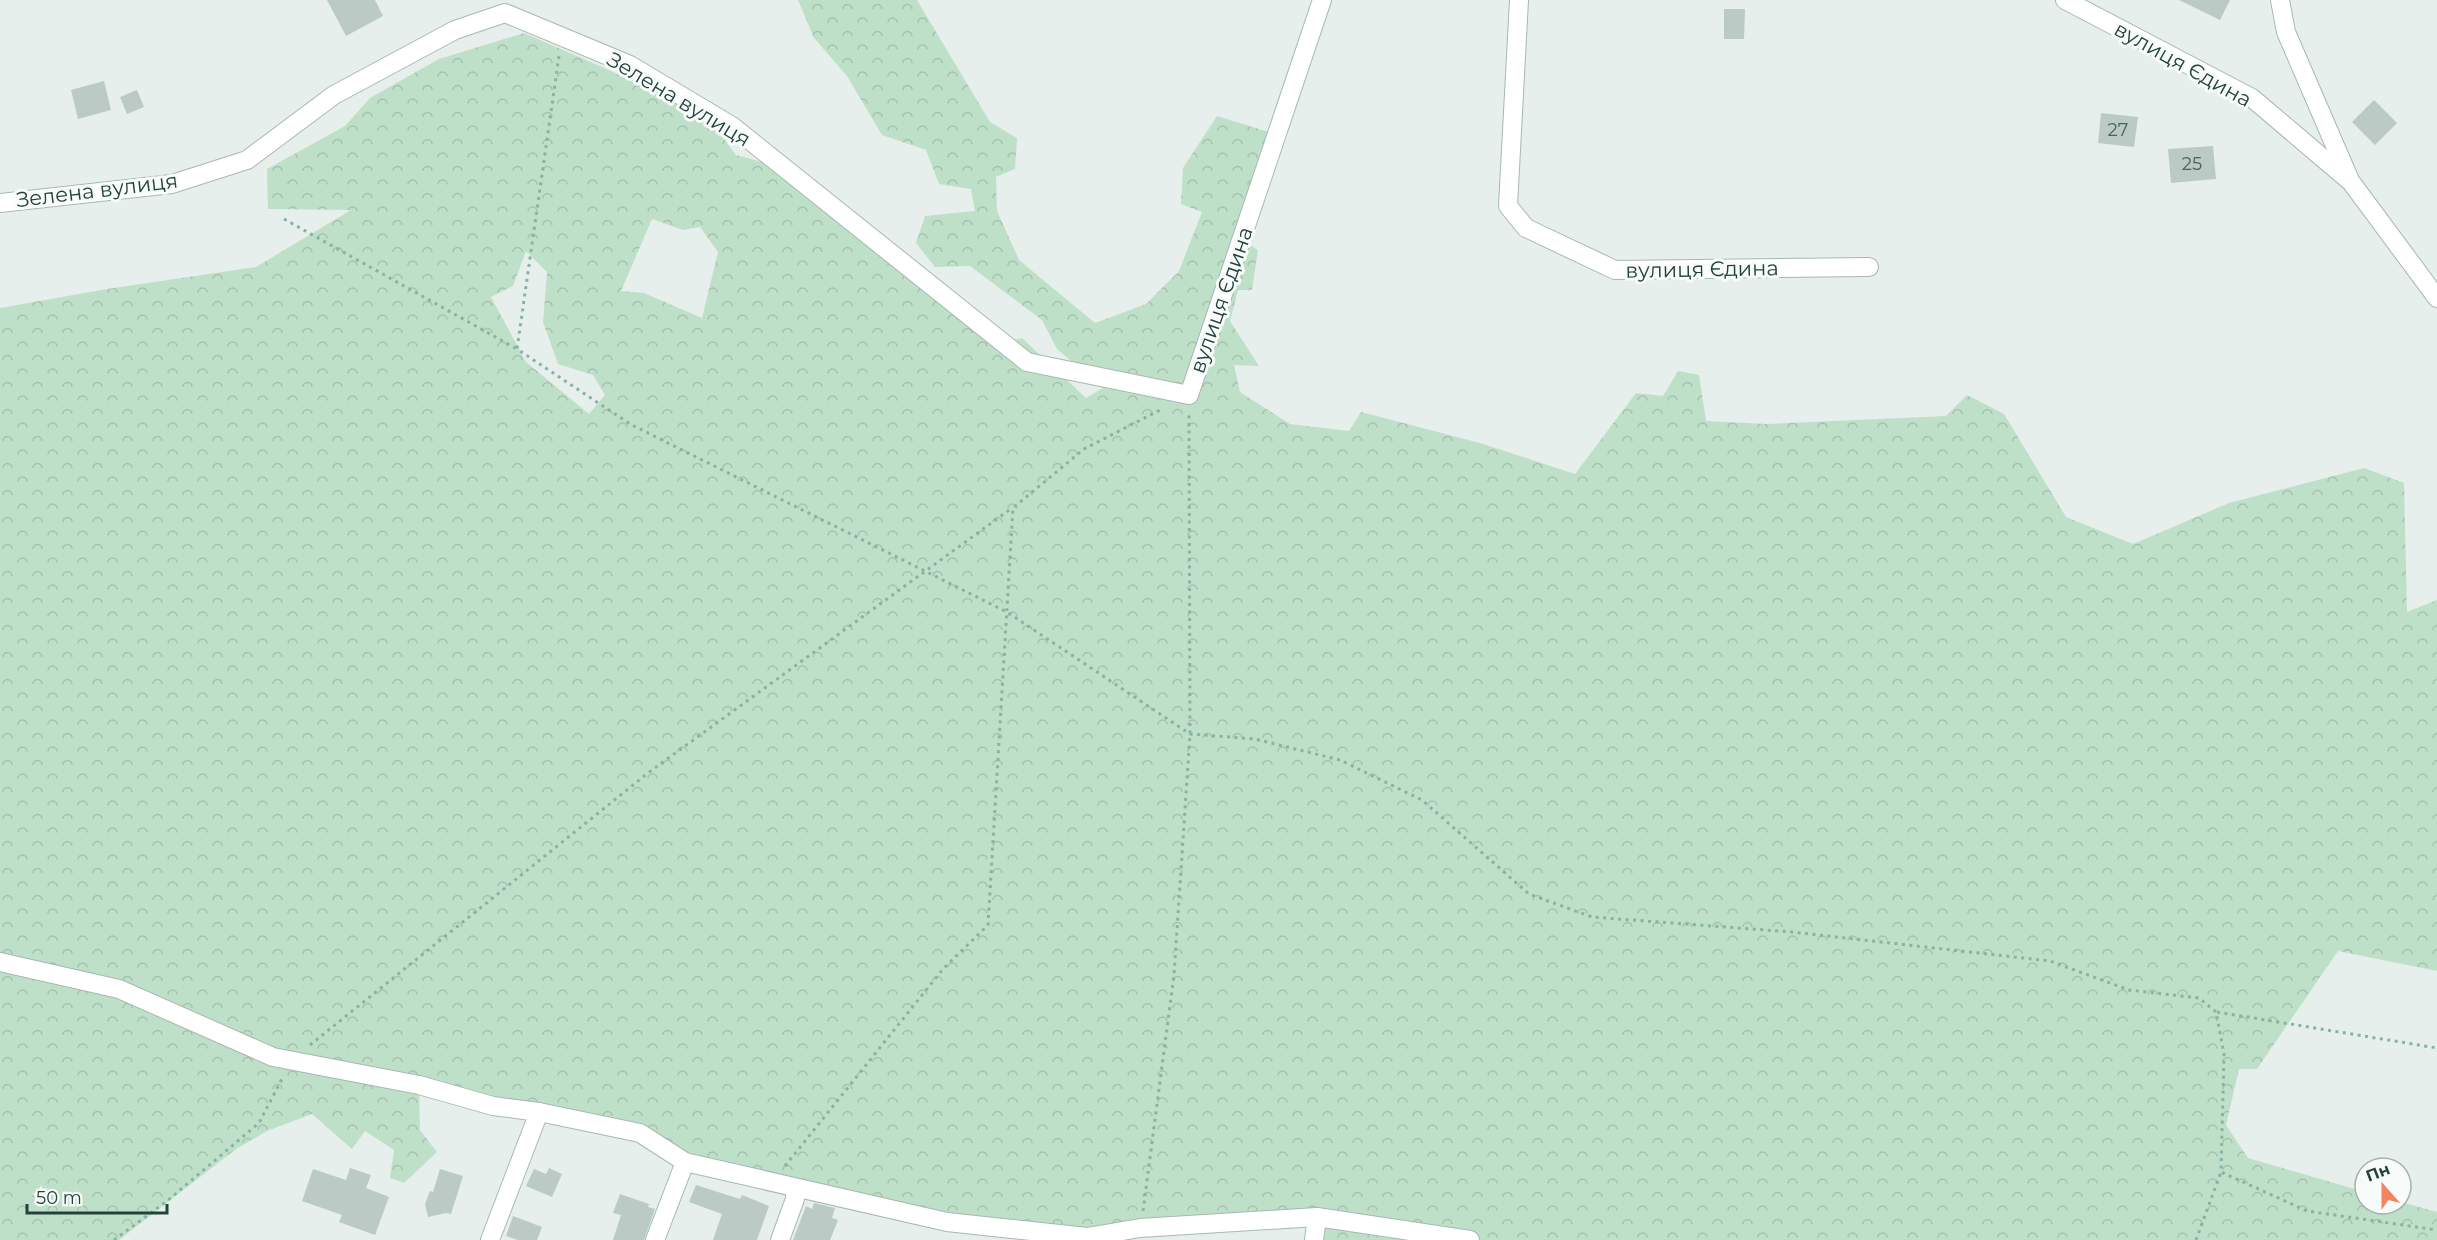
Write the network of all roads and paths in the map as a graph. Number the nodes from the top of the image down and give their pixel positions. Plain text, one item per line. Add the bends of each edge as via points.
1 (1323, 0) edge
2 (1519, 0) edge
3 (2065, 0) edge
4 (2280, 0) edge
5 (562, 36) junction
6 (2351, 182) junction
7 (0, 203) edge
8 (284, 219) dead end
9 (1869, 267) dead end
10 (2437, 298) edge
11 (517, 349) junction
12 (1189, 395) junction
13 (1013, 507) junction
14 (925, 571) junction
15 (1007, 612) junction
16 (1190, 734) junction
17 (0, 962) edge
18 (2216, 1012) junction
19 (2437, 1048) edge
20 (292, 1060) junction
21 (539, 1112) junction
22 (685, 1162) junction
23 (2221, 1172) junction
24 (772, 1182) junction
25 (795, 1188) junction
26 (1317, 1217) junction
27 (947, 1222) junction
28 (2437, 1230) edge
29 (1138, 1234) edge
30 (114, 1240) edge
31 (490, 1240) edge
32 (655, 1240) edge
33 (780, 1240) edge
34 (942, 1240) edge
35 (1314, 1240) edge
36 (1470, 1240) edge
37 (2196, 1240) edge

1 - 12 street, вулиця Єдина
2 - 9 street, вулиця Єдина via 1508,206 1526,228 1615,270
3 - 6 street, вулиця Єдина via 2252,98
4 - 6 street via 2286,32
5 - 7 street, Зелена вулиця via 506,13 455,30 334,95 247,160 172,184
5 - 11 path
5 - 12 street, Зелена вулиця via 630,65 732,126 1027,362
6 - 10 street, вулиця Єдина
8 - 11 path
11 - 14 path via 630,424
12 - 13 path via 1084,449
12 - 16 path
13 - 14 path
13 - 15 path
14 - 15 path
14 - 20 path via 648,773
15 - 16 path
15 - 24 path via 988,926 943,969
16 - 18 path via 1255,739 1340,760 1422,800 1529,894 1592,917 1792,932 2050,961 2129,990 2199,998
16 - 29 path via 1174,975
17 - 20 street via 119,989 273,1057
18 - 19 path
18 - 23 path via 2224,1054
20 - 21 street via 419,1085 493,1106
20 - 30 path via 259,1123
21 - 22 street via 640,1133
21 - 31 street
22 - 24 street
22 - 32 street
23 - 28 path via 2307,1211
23 - 37 path
24 - 25 street
25 - 27 street
25 - 33 street via 795,1199
26 - 29 street
26 - 35 street
26 - 36 street
27 - 29 street via 1087,1237
27 - 34 street

